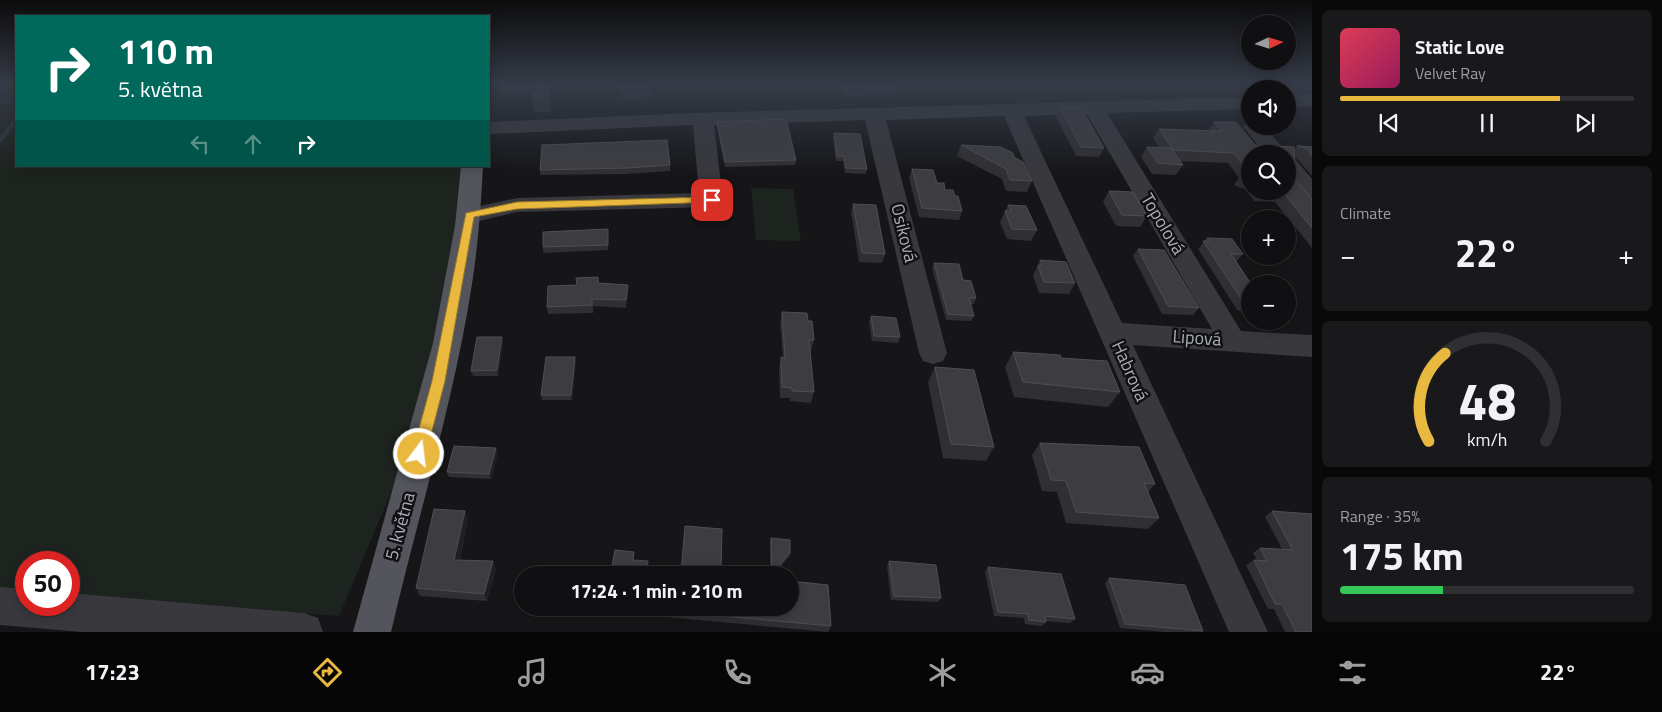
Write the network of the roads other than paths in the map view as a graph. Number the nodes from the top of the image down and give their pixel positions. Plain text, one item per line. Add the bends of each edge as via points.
1 (891, 113) edge
2 (1012, 113) edge
3 (1097, 113) edge
4 (874, 114) junction
5 (703, 119) junction
6 (490, 128) edge
7 (1261, 135) edge
8 (1269, 145) edge
9 (472, 167) edge
10 (1296, 174) edge
11 (1312, 193) edge
12 (470, 215) junction
13 (1112, 333) junction
14 (1233, 341) junction
15 (1312, 346) edge
16 (933, 353) dead end
17 (0, 606) edge
18 (304, 632) edge
19 (372, 632) edge
20 (1249, 632) edge

1 - 4 street
2 - 13 street, Habrová
3 - 14 street, Topolová
4 - 5 street
4 - 16 street, Osiková
5 - 6 street
5 - 12 street via 712,200 517,206
7 - 8 street
9 - 12 main road, 5. května
10 - 11 street
12 - 19 main road, 5. května via 438,381
13 - 14 street, Lipová
13 - 20 street, Habrová
14 - 15 street, Lipová
17 - 18 street

